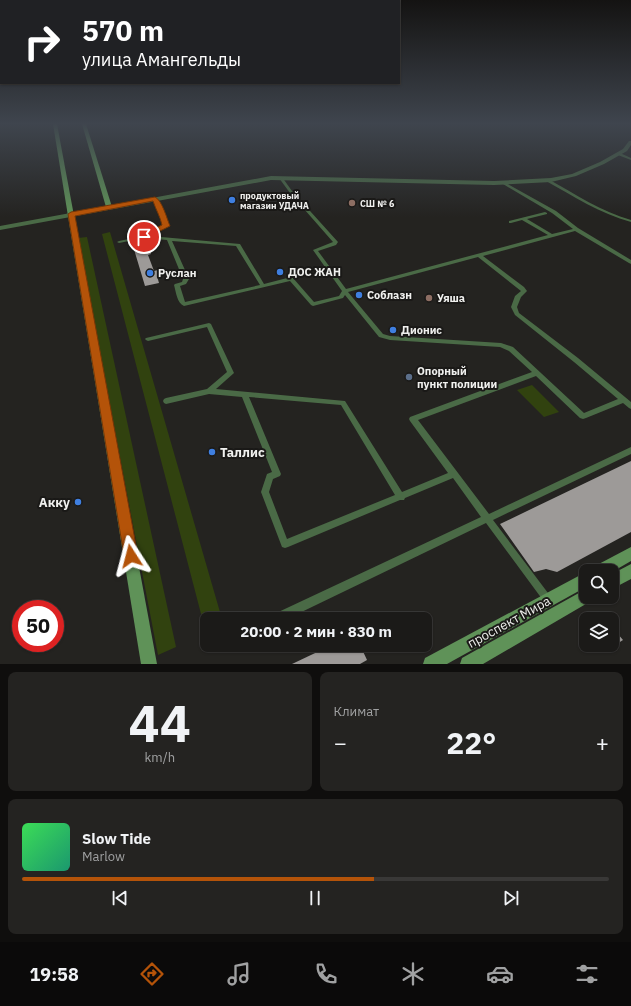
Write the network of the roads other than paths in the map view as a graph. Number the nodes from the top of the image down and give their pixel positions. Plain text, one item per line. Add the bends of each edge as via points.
1 (61, 155) edge
2 (94, 155) edge
3 (617, 155) edge
4 (621, 155) edge
5 (631, 159) edge
6 (281, 178) junction
7 (547, 180) junction
8 (504, 183) junction
9 (155, 199) junction
10 (110, 207) junction
11 (546, 213) dead end
12 (71, 214) junction
13 (523, 219) junction
14 (631, 221) edge
15 (511, 222) dead end
16 (0, 228) edge
17 (576, 229) junction
18 (551, 235) junction
19 (144, 237) junction
20 (170, 239) junction
21 (119, 242) dead end
22 (479, 255) junction
23 (631, 262) edge
24 (263, 286) junction
25 (346, 291) junction
26 (148, 339) dead end
27 (537, 373) junction
28 (209, 391) junction
29 (245, 394) junction
30 (623, 400) junction
31 (166, 401) dead end
32 (452, 405) dead end
33 (631, 406) edge
34 (631, 450) edge
35 (454, 474) junction
36 (401, 497) junction
37 (487, 518) junction
38 (631, 554) edge
39 (613, 564) edge
40 (631, 571) edge
41 (619, 578) edge
42 (579, 583) edge
43 (549, 600) junction
44 (579, 600) edge
45 (291, 612) edge
46 (486, 634) junction
47 (494, 649) junction
48 (150, 664) edge
49 (431, 664) edge
50 (468, 664) edge

1 - 12 main road
2 - 10 main road
3 - 7 street via 574,175
4 - 5 street
6 - 8 street
6 - 9 street
6 - 25 street via 336,242 315,252
7 - 8 street
7 - 14 street via 586,202
8 - 17 street via 554,212
9 - 10 street
9 - 19 street via 166,226
10 - 12 street
11 - 13 street
12 - 16 street
12 - 48 main road
13 - 15 street
13 - 18 street
17 - 18 street
17 - 23 street
18 - 22 street
19 - 20 street
19 - 21 street
20 - 24 street via 238,245
20 - 24 street via 186,279 184,283 177,285 182,303
22 - 25 street
22 - 30 street via 524,291 518,296 514,307 518,314
24 - 25 street via 291,279 313,304 341,297
25 - 27 street via 382,336 501,344 511,349
26 - 28 street via 209,325 231,373
27 - 30 street via 583,416
27 - 32 street
27 - 35 street via 413,419
28 - 29 street
28 - 31 street
29 - 36 street via 343,404
29 - 36 street via 277,474 270,476 265,492 285,544
30 - 33 street
34 - 37 street
35 - 36 street
35 - 37 street
37 - 43 street
37 - 45 street
38 - 39 main road
40 - 41 main road
42 - 43 main road, проспект Мира
43 - 46 main road, проспект Мира
44 - 47 main road, проспект Мира
46 - 47 main road
46 - 49 main road, проспект Мира
47 - 50 main road, проспект Мира

